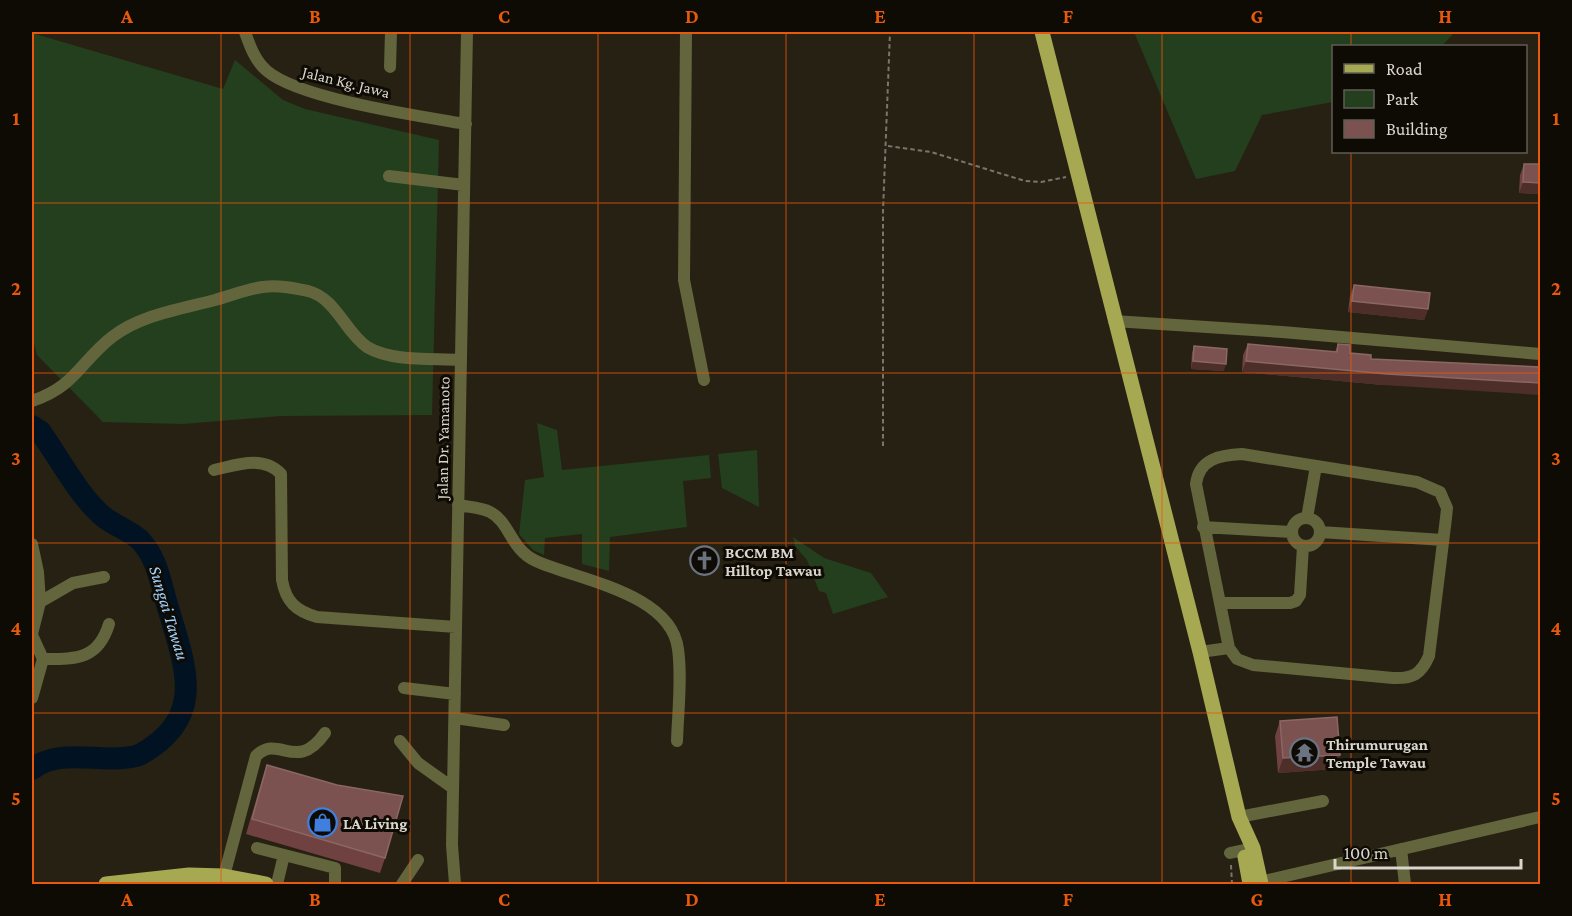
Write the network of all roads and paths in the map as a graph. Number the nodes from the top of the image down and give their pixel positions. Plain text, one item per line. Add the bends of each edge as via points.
1 (245, 32) edge
2 (391, 32) edge
3 (467, 32) edge
4 (686, 32) edge
5 (890, 32) edge
6 (1042, 32) edge
7 (390, 67) dead end
8 (465, 124) junction
9 (886, 146) junction
10 (1077, 175) junction
11 (389, 176) dead end
12 (465, 185) junction
13 (1114, 321) junction
14 (1540, 354) edge
15 (461, 360) junction
16 (704, 380) dead end
17 (32, 401) edge
18 (883, 446) dead end
19 (1316, 466) junction
20 (214, 470) dead end
21 (458, 505) junction
22 (1307, 518) junction
23 (1203, 527) junction
24 (1292, 532) junction
25 (1320, 532) junction
26 (1443, 540) junction
27 (32, 544) edge
28 (1303, 546) junction
29 (104, 577) dead end
30 (40, 602) junction
31 (1220, 603) junction
32 (110, 624) dead end
33 (456, 627) junction
34 (32, 634) edge
35 (1229, 648) junction
36 (1200, 652) junction
37 (43, 659) junction
38 (404, 688) dead end
39 (455, 694) junction
40 (32, 698) edge
41 (455, 718) junction
42 (504, 725) dead end
43 (325, 733) dead end
44 (400, 741) dead end
45 (677, 741) dead end
46 (453, 788) junction
47 (1323, 801) dead end
48 (1239, 817) junction
49 (1540, 817) edge
50 (452, 845) junction
51 (258, 848) dead end
52 (1401, 849) junction
53 (1242, 851) junction
54 (284, 855) junction
55 (418, 860) dead end
56 (224, 876) junction
57 (1257, 884) edge
58 (106, 885) edge
59 (266, 885) edge
60 (277, 885) edge
61 (335, 885) edge
62 (402, 885) edge
63 (447, 885) edge
64 (455, 885) edge
65 (1232, 885) edge
66 (1405, 885) edge

1 - 8 street, Jalan Kg. Jawa via 257,60 273,75 294,86
2 - 7 street
3 - 8 street, Jalan Dr. Yamanoto
4 - 16 street via 684,280
5 - 9 path
6 - 10 main road
8 - 12 street, Jalan Dr. Yamanoto
9 - 10 path via 931,152 1025,181
9 - 18 path
10 - 13 main road
11 - 12 street
12 - 15 street, Jalan Dr. Yamanoto
13 - 14 street
13 - 36 main road
15 - 17 street via 375,351 365,346 331,305 313,293 285,286 262,287 133,324 112,336 57,391
15 - 21 street, Jalan Dr. Yamanoto
19 - 22 street
19 - 23 street via 1242,454 1212,458 1202,466 1196,484
19 - 26 street via 1417,482 1440,492 1447,508
20 - 33 street via 252,462 275,468 281,474 282,580 292,605 304,613
21 - 33 street, Jalan Dr. Yamanoto
21 - 45 street via 490,512 520,551 536,561 618,590 665,620 678,649
22 - 24 street via 1298,520
22 - 25 street via 1318,524
23 - 24 street
23 - 31 street
24 - 28 street via 1295,541
25 - 26 street
25 - 28 street via 1315,543
26 - 35 street via 1429,656 1417,675 1406,679 1253,665 1237,659
27 - 30 street
28 - 31 street via 1300,595 1296,601
29 - 30 street via 73,583
30 - 34 street
31 - 35 street
32 - 37 street via 99,646 90,653 68,659
33 - 39 street, Jalan Dr. Yamanoto
34 - 37 street
35 - 36 street
36 - 48 main road
37 - 40 street
38 - 39 street
39 - 41 street, Jalan Dr. Yamanoto
41 - 42 street
41 - 46 street, Jalan Dr. Yamanoto
43 - 56 street via 314,748 300,753 271,748 256,756
44 - 46 street via 418,763
46 - 50 street, Jalan Dr. Yamanoto
47 - 48 street
48 - 53 main road via 1244,833
49 - 52 street
50 - 63 street, Jalan Dr. Yamanoto
50 - 64 street, Jalan Dr. Yamanoto
51 - 54 street
52 - 57 street
52 - 66 street
53 - 57 main road
53 - 65 path
54 - 60 street
54 - 61 street via 335,868
55 - 62 street
56 - 58 main road via 189,874
56 - 59 main road

